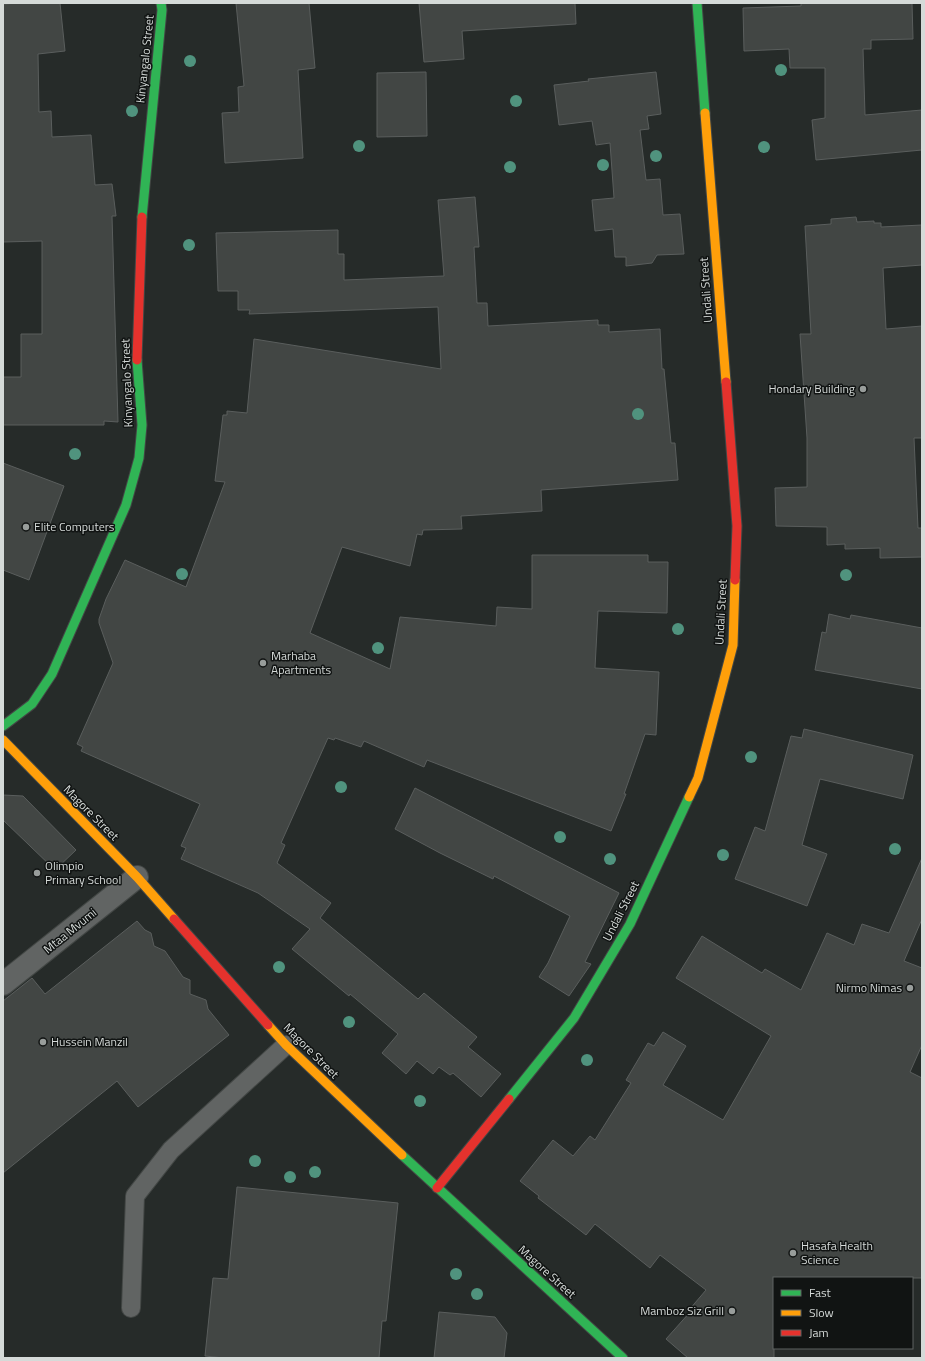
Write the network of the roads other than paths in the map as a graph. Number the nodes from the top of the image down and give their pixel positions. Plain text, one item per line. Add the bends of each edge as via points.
1 (161, 3) edge
2 (697, 3) edge
3 (3, 726) edge
4 (3, 740) edge
5 (137, 877) junction
6 (3, 984) edge
7 (286, 1045) junction
8 (437, 1188) junction
9 (131, 1308) dead end
10 (623, 1358) edge

1 - 3 street, Kinyangalo Street via 142,208 137,357 142,424 139,458 126,505 52,674 32,704
2 - 8 street, Undali Street via 736,526 733,645 698,778 630,924 574,1018
4 - 5 street, Magore Street
5 - 6 street, Mtaa Mvumi
5 - 7 street, Magore Street
7 - 8 street, Magore Street
7 - 9 lane via 171,1150 135,1196
8 - 10 street, Magore Street

